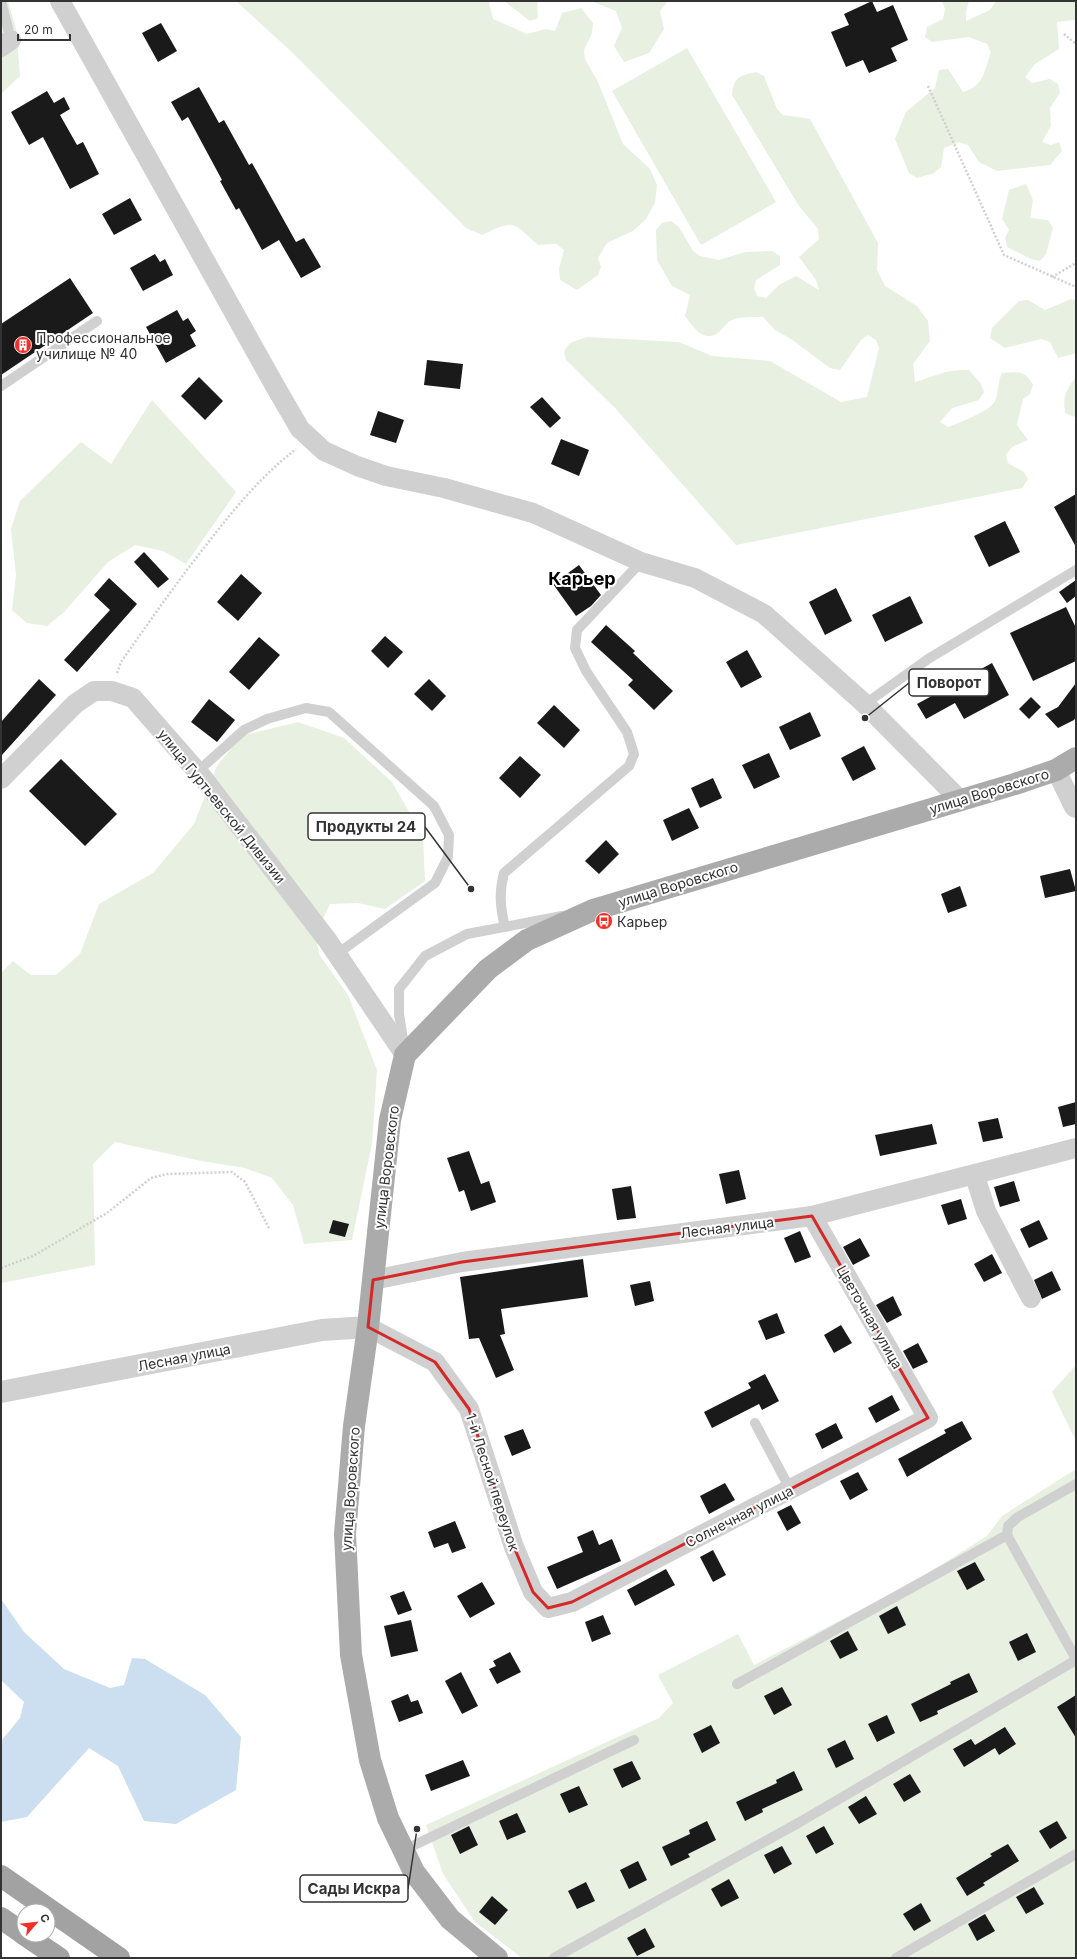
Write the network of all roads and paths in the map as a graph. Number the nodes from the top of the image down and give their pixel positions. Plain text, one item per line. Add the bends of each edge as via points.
1 (1, 1) edge
2 (60, 1) edge
3 (1064, 34) dead end
4 (6, 43) edge
5 (1076, 44) edge
6 (928, 86) dead end
7 (1076, 263) edge
8 (1052, 277) junction
9 (1076, 287) edge
10 (97, 321) dead end
11 (1, 386) edge
12 (311, 438) junction
13 (641, 562) junction
14 (1076, 570) edge
15 (112, 691) junction
16 (865, 704) junction
17 (1076, 758) edge
18 (1056, 770) junction
19 (197, 772) junction
20 (2, 776) edge
21 (960, 800) junction
22 (1076, 808) edge
23 (593, 910) junction
24 (505, 927) junction
25 (337, 954) junction
26 (405, 1055) junction
27 (1076, 1148) edge
28 (975, 1176) junction
29 (812, 1216) junction
30 (270, 1230) dead end
31 (1, 1268) edge
32 (373, 1280) junction
33 (1031, 1298) dead end
34 (368, 1327) junction
35 (1, 1392) edge
36 (928, 1418) joint
37 (755, 1422) dead end
38 (1076, 1484) edge
39 (790, 1490) junction
40 (1007, 1535) junction
41 (548, 1608) joint
42 (1076, 1659) edge
43 (737, 1684) dead end
44 (634, 1740) dead end
45 (404, 1850) junction
46 (1076, 1854) edge
47 (1, 1876) edge
48 (1, 1918) edge
49 (16, 1928) edge
50 (38, 1943) edge
51 (59, 1958) edge
52 (119, 1958) edge
53 (497, 1958) edge
54 (554, 1958) edge
55 (896, 1958) edge

1 - 4 lane
2 - 12 street via 275,386 300,429
3 - 5 path
6 - 8 path via 1004,254
7 - 8 path
8 - 9 path
10 - 11 lane
12 - 13 street via 324,451 357,466 386,476 444,488 533,513
12 - 15 path via 276,465 243,498 171,590 121,662
13 - 16 street via 695,578 764,614
13 - 24 lane via 577,630 575,648 586,671 626,732 634,754 630,766 504,873 500,890
14 - 16 lane via 928,659
15 - 19 street, улица Гуртьевской Дивизии via 133,698
15 - 20 street, улица Гуртьевской Дивизии via 94,691 75,704
16 - 21 street
17 - 18 main road, улица Воровского
18 - 21 main road, улица Воровского
18 - 22 street
19 - 25 street, улица Гуртьевской Дивизии
19 - 25 lane via 244,730 267,719 306,708 329,712 434,806 448,835 448,857 435,883
21 - 23 main road, улица Воровского
23 - 24 lane
23 - 26 main road, улица Воровского via 527,940 488,968
24 - 26 lane via 467,934 425,956 416,967 399,989 399,1014
25 - 26 street, улица Гуртьевской Дивизии
26 - 32 main road, улица Воровского via 390,1120
27 - 28 street, Лесная улица
28 - 29 street, Лесная улица
28 - 33 street via 986,1210
29 - 32 street, Лесная улица via 462,1262
29 - 36 street, Цветочная улица
30 - 31 path via 245,1182 232,1172 167,1174 151,1178 107,1213 33,1256
32 - 34 main road, улица Воровского
34 - 35 street, Лесная улица via 322,1330
34 - 41 street, 1-й Лесной переулок via 436,1362 469,1408 514,1547 533,1592
34 - 45 main road, улица Воровского via 354,1426 345,1534 351,1655 370,1760 388,1818
36 - 39 street, Солнечная улица
37 - 39 lane
38 - 40 lane via 1018,1517 1008,1526
39 - 41 street, Солнечная улица via 572,1602
40 - 42 lane
40 - 43 lane
42 - 54 lane via 800,1822
44 - 45 lane
45 - 53 main road, улица Воровского via 414,1872 450,1919
46 - 55 lane
47 - 52 highway
48 - 49 highway
50 - 51 highway

